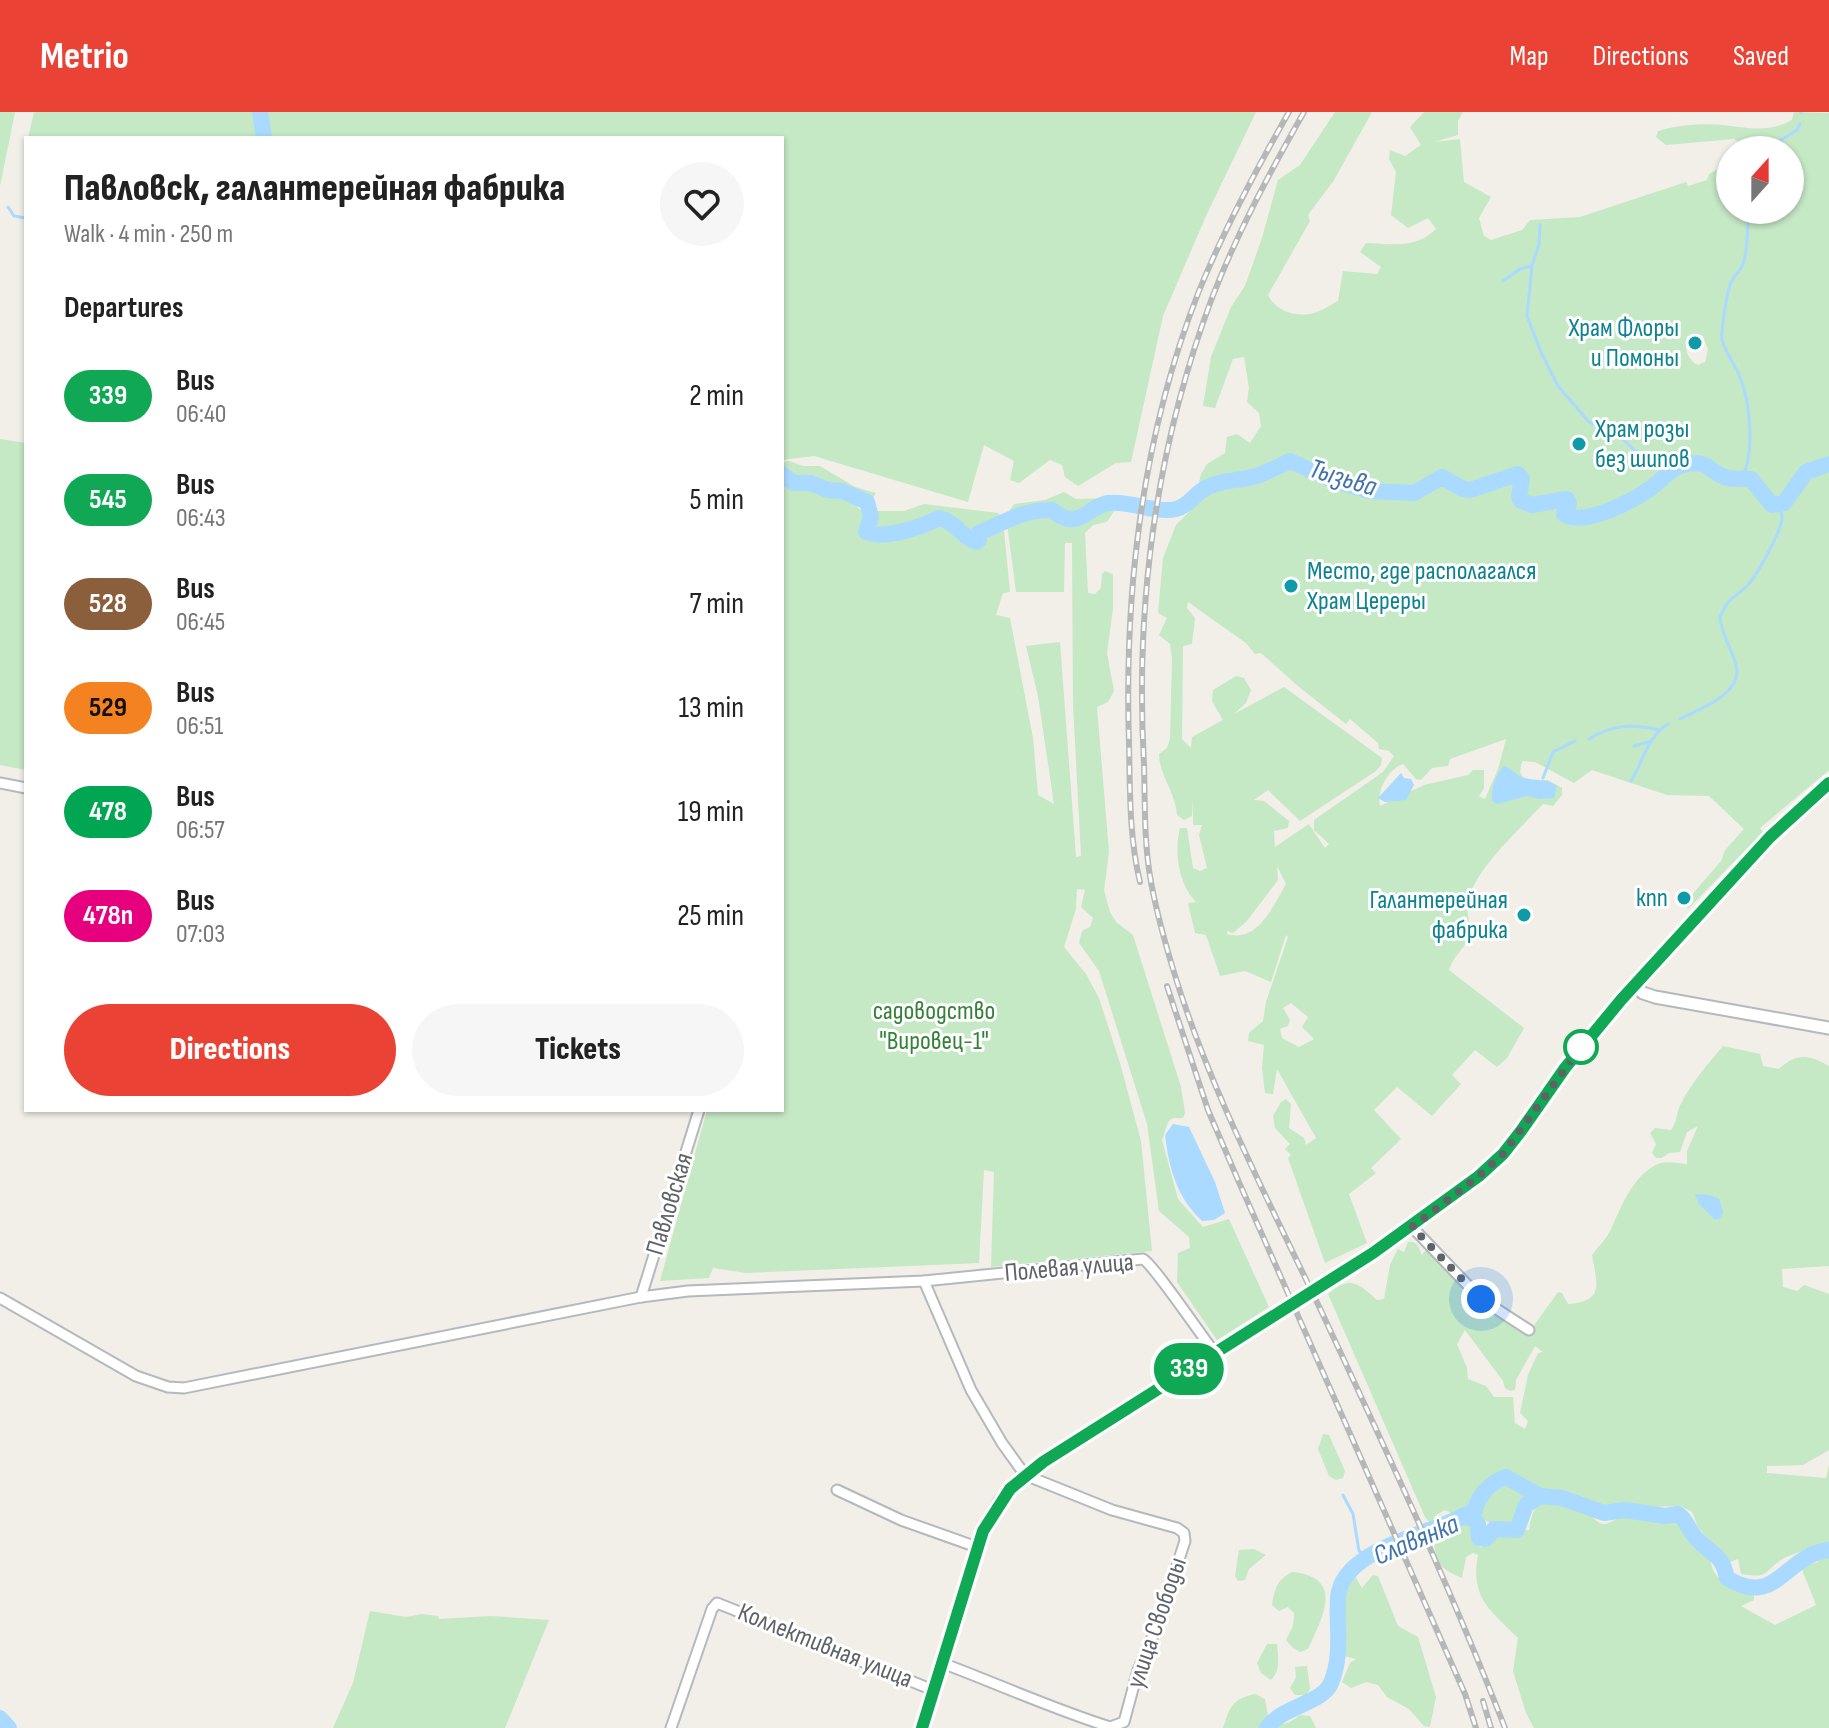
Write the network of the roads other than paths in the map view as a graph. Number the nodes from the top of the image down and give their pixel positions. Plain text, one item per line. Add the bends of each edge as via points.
1 (0, 783) edge
2 (1829, 783) edge
3 (24, 788) edge
4 (1634, 986) junction
5 (1829, 1028) edge
6 (698, 1112) edge
7 (1412, 1227) junction
8 (924, 1281) junction
9 (641, 1297) junction
10 (0, 1298) edge
11 (1529, 1330) dead end
12 (1215, 1353) junction
13 (1025, 1475) junction
14 (837, 1490) dead end
15 (977, 1547) junction
16 (942, 1663) junction
17 (933, 1690) junction
18 (671, 1728) edge
19 (922, 1728) edge

1 - 3 street
2 - 4 main road via 1770,837
4 - 5 street via 1655,997
4 - 7 main road via 1503,1154
6 - 9 street, Павловская
7 - 11 street via 1481,1299
7 - 12 main road
8 - 9 street
8 - 12 street, Полевая улица via 1143,1259
8 - 13 street via 971,1390
9 - 10 street via 184,1388 136,1376
12 - 13 main road
13 - 15 main road via 1000,1502
13 - 16 street, улица Свободы via 1184,1533 1124,1722 1110,1727 1053,1709
14 - 15 street
15 - 16 main road
16 - 17 main road
17 - 18 street, Коллективная улица via 717,1603
17 - 19 main road

